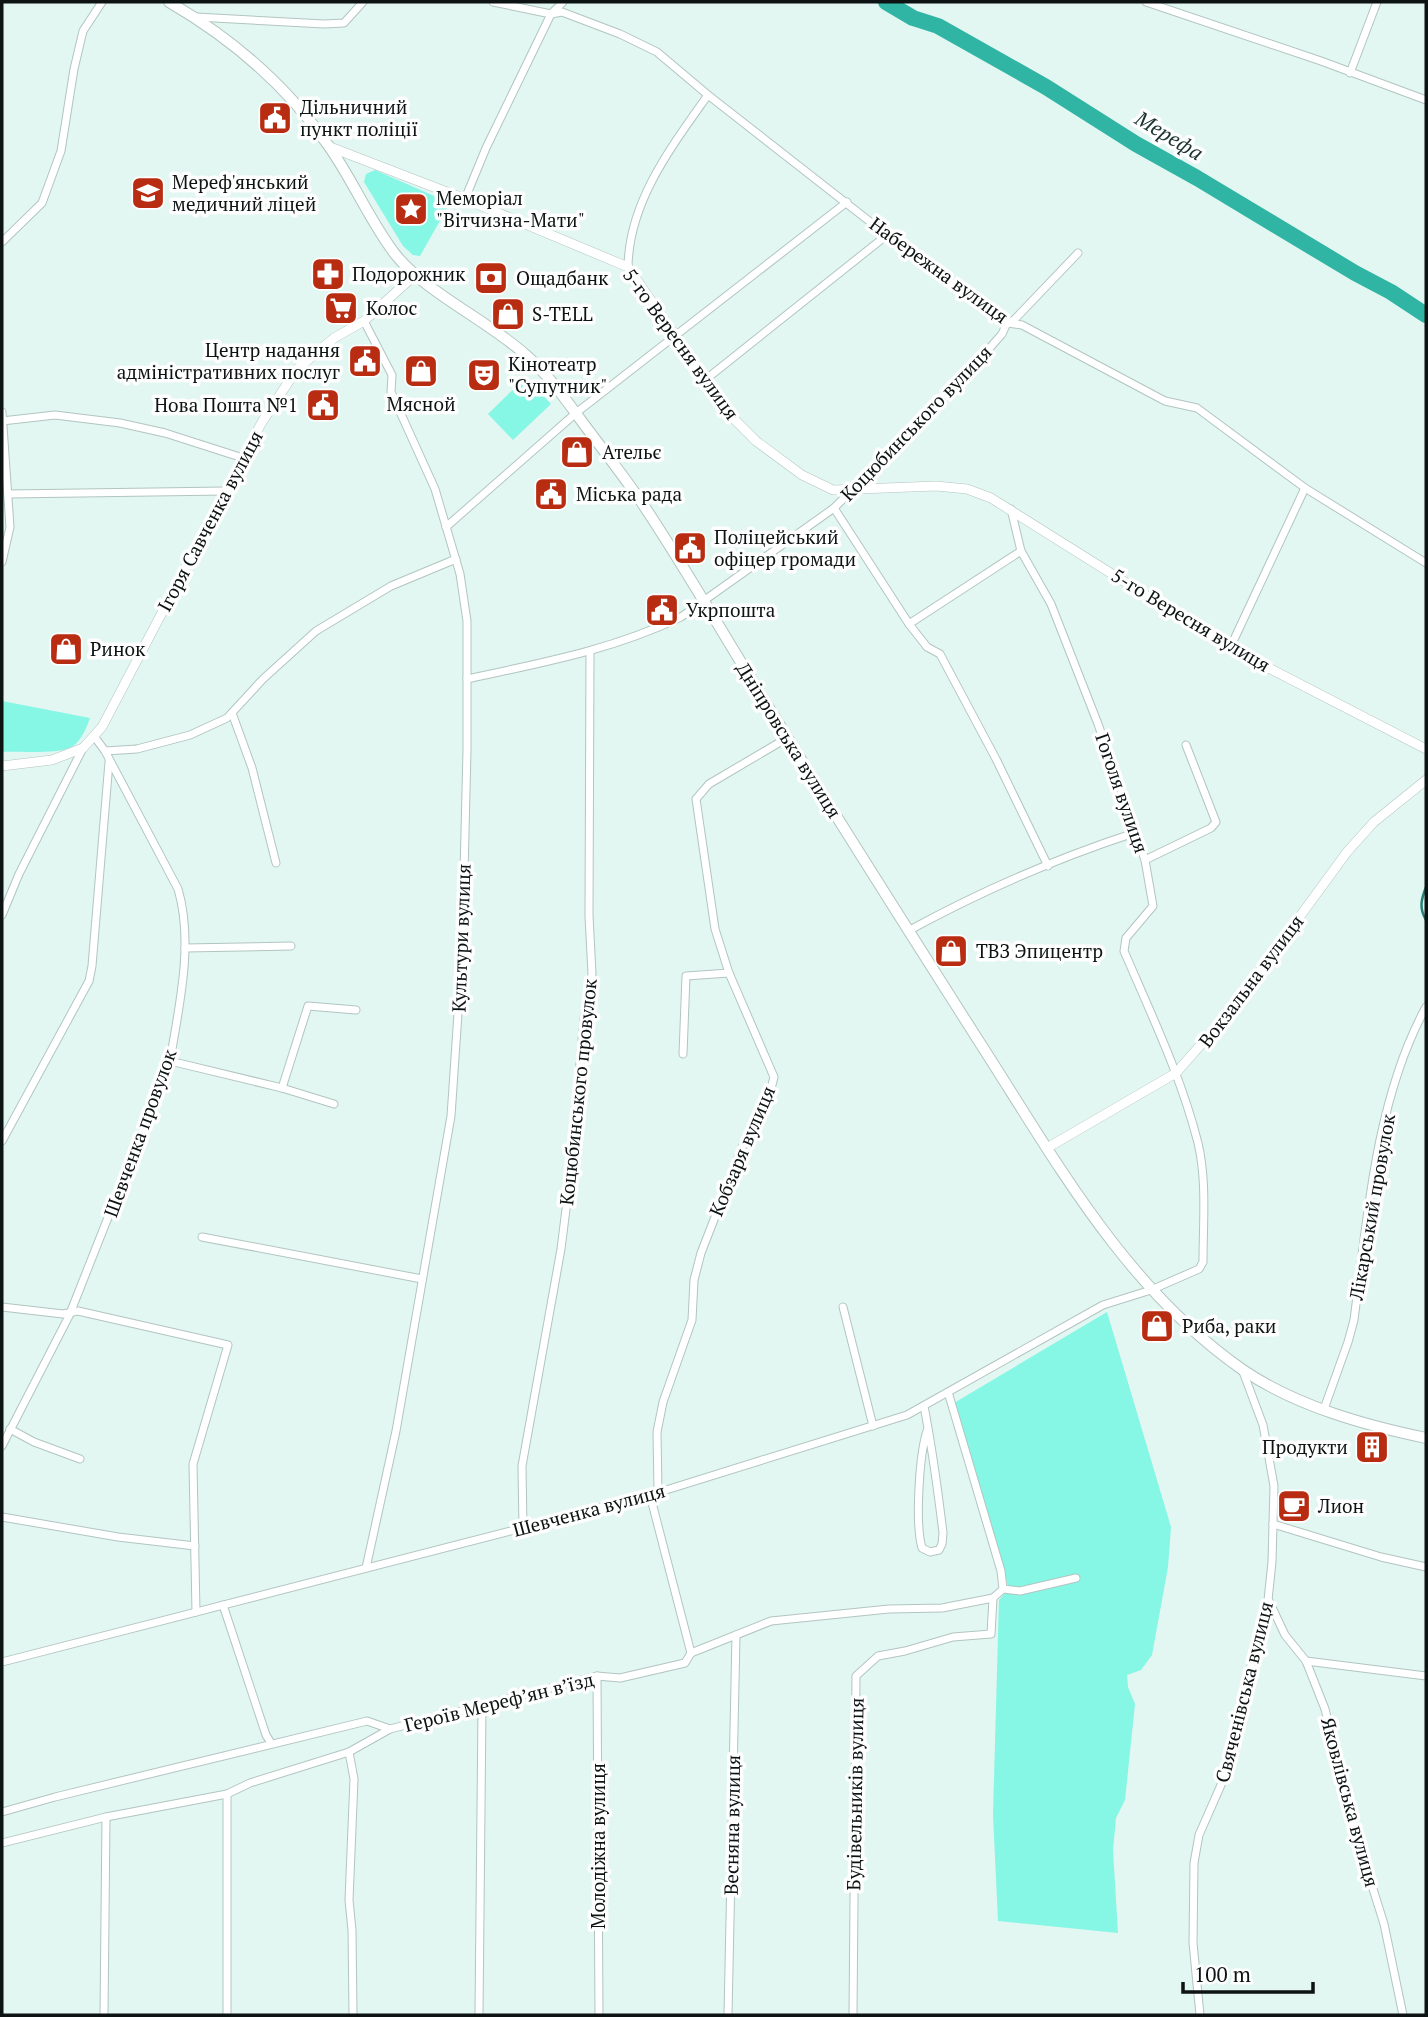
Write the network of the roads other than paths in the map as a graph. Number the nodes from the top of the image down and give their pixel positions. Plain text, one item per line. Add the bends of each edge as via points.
1 (102, 2) edge
2 (169, 2) edge
3 (363, 2) edge
4 (493, 2) edge
5 (564, 2) edge
6 (1146, 2) edge
7 (1377, 2) edge
8 (551, 14) junction
9 (196, 18) junction
10 (1350, 73) junction
11 (708, 95) junction
12 (1426, 100) edge
13 (330, 147) junction
14 (465, 199) junction
15 (847, 202) junction
16 (887, 235) junction
17 (2, 242) edge
18 (1078, 253) dead end
19 (628, 267) junction
20 (416, 274) junction
21 (364, 321) junction
22 (1007, 323) junction
23 (676, 335) junction
24 (705, 380) junction
25 (576, 413) junction
26 (2, 418) edge
27 (243, 458) junction
28 (1305, 488) junction
29 (854, 490) junction
30 (226, 491) junction
31 (8, 494) junction
32 (834, 508) junction
33 (1011, 509) junction
34 (446, 527) junction
35 (1021, 551) junction
36 (456, 559) junction
37 (2, 562) edge
38 (1426, 563) edge
39 (703, 601) junction
40 (909, 624) junction
41 (1230, 648) junction
42 (590, 652) junction
43 (467, 679) junction
44 (232, 713) junction
45 (94, 736) junction
46 (788, 738) junction
47 (1186, 745) dead end
48 (83, 748) junction
49 (1426, 749) edge
50 (105, 751) junction
51 (109, 761) junction
52 (2, 766) edge
53 (1426, 780) edge
54 (1135, 833) junction
55 (1145, 860) junction
56 (276, 863) dead end
57 (1048, 866) junction
58 (2, 915) edge
59 (908, 931) junction
60 (291, 946) dead end
61 (185, 948) junction
62 (729, 973) junction
63 (1426, 1007) edge
64 (356, 1010) dead end
65 (683, 1054) dead end
66 (170, 1060) junction
67 (1176, 1073) junction
68 (282, 1088) junction
69 (334, 1104) dead end
70 (2, 1141) edge
71 (1047, 1147) junction
72 (202, 1237) dead end
73 (422, 1279) junction
74 (1151, 1290) junction
75 (2, 1307) edge
76 (843, 1307) dead end
77 (70, 1312) junction
78 (1242, 1369) junction
79 (948, 1392) junction
80 (923, 1406) junction
81 (1324, 1409) junction
82 (873, 1426) junction
83 (10, 1429) junction
84 (928, 1429) junction
85 (1426, 1438) edge
86 (2, 1446) edge
87 (80, 1459) dead end
88 (658, 1493) junction
89 (650, 1495) junction
90 (2, 1517) edge
91 (1273, 1524) junction
92 (523, 1528) junction
93 (195, 1546) junction
94 (1426, 1567) edge
95 (366, 1568) junction
96 (1076, 1578) dead end
97 (1003, 1589) junction
98 (993, 1598) junction
99 (1268, 1600) junction
100 (223, 1605) junction
101 (196, 1612) junction
102 (736, 1635) junction
103 (691, 1653) junction
104 (1306, 1661) junction
105 (2, 1662) edge
106 (597, 1676) junction
107 (1426, 1676) edge
108 (482, 1706) junction
109 (390, 1729) junction
110 (271, 1743) junction
111 (349, 1752) junction
112 (227, 1794) junction
113 (2, 1812) edge
114 (106, 1817) junction
115 (2, 1843) edge
116 (104, 2015) edge
117 (227, 2015) edge
118 (353, 2015) edge
119 (480, 2015) edge
120 (599, 2015) edge
121 (728, 2015) edge
122 (853, 2015) edge
123 (1200, 2015) edge
124 (1403, 2015) edge

1 - 17 street via 83,31 61,151 42,203
2 - 9 highway, Дніпровська вулиця
3 - 9 street via 344,23
4 - 8 street, Набережна вулиця
5 - 8 street
6 - 10 street
7 - 10 street
8 - 11 street, Набережна вулиця via 562,12 582,19 657,52
8 - 14 street
9 - 13 highway, Дніпровська вулиця via 243,52 302,110
10 - 12 street
11 - 15 street, Набережна вулиця
11 - 19 street via 652,177 628,244
13 - 14 street, 5-го Вересня вулиця
13 - 20 highway, Дніпровська вулиця via 393,251
14 - 19 street, 5-го Вересня вулиця
15 - 16 street, Набережна вулиця
15 - 23 street
16 - 22 street, Набережна вулиця
16 - 24 street
18 - 22 street, Коцюбинського вулиця
19 - 23 street, 5-го Вересня вулиця
20 - 21 street, Ігоря Савченка вулиця
20 - 25 highway, Дніпровська вулиця via 526,354
21 - 27 street, Ігоря Савченка вулиця via 334,338 297,369
21 - 34 street, Культури вулиця via 392,375 391,391 435,489
22 - 28 street, Набережна вулиця via 1022,326 1165,401 1197,408
22 - 29 street, Коцюбинського вулиця via 950,393
23 - 24 street, 5-го Вересня вулиця
23 - 25 street
24 - 29 street, 5-го Вересня вулиця via 756,441 802,475 833,490
25 - 34 street
25 - 39 highway, Дніпровська вулиця via 642,503
26 - 27 street via 55,415 120,423
26 - 31 street
27 - 30 street, Ігоря Савченка вулиця
28 - 38 street, Набережна вулиця
28 - 41 street
29 - 32 street, Коцюбинського вулиця
29 - 33 street, 5-го Вересня вулиця via 967,489
30 - 31 street
30 - 45 street, Ігоря Савченка вулиця
31 - 37 street via 10,527
32 - 39 street, Коцюбинського вулиця
32 - 40 street
33 - 35 street, Гоголя вулиця
33 - 41 street, 5-го Вересня вулиця
34 - 36 street, Культури вулиця
35 - 40 street
35 - 54 street, Гоголя вулиця via 1051,604
36 - 43 street, Культури вулиця via 467,621
36 - 44 street via 391,586 316,631
39 - 42 street, Коцюбинського вулиця via 654,630
39 - 46 highway, Дніпровська вулиця
40 - 57 street via 927,647 940,654
41 - 49 street, 5-го Вересня вулиця
42 - 43 street, Коцюбинського вулиця
42 - 92 street, Коцюбинського провулок via 592,974 561,1249 522,1466
43 - 73 street, Культури вулиця via 462,955 452,1103
44 - 50 street via 190,735 137,749
44 - 56 street via 252,768
45 - 48 street, Ігоря Савченка вулиця
45 - 50 street, Шевченка провулок
46 - 59 highway, Дніпровська вулиця
46 - 62 street, Кобзаря вулиця via 709,784 696,799 715,929
47 - 55 street via 1216,822
48 - 52 street via 52,760
48 - 58 street
50 - 51 street, Шевченка провулок
51 - 61 street, Шевченка провулок via 178,889
51 - 70 street via 89,981
53 - 67 street, Вокзальна вулиця via 1374,822 1347,852 1233,1008
54 - 55 street, Гоголя вулиця
54 - 57 street
55 - 67 street, Гоголя вулиця via 1153,906 1126,938 1124,951
57 - 59 street
59 - 71 highway, Дніпровська вулиця
60 - 61 street
61 - 66 street, Шевченка провулок
62 - 65 street via 687,976
62 - 88 street, Кобзаря вулиця via 774,1076 767,1104 743,1145 701,1252 692,1320 657,1432
63 - 81 street, Лікарський провулок via 1410,1036 1391,1098 1354,1320
64 - 68 street via 308,1006
66 - 68 street
66 - 77 street, Шевченка провулок
67 - 71 street, Вокзальна вулиця
67 - 74 street, Шевченка вулиця via 1198,1145 1203,1262 1199,1269
68 - 69 street
71 - 74 highway, Дніпровська вулиця via 1114,1246
72 - 73 street
73 - 95 street, Культури вулиця
74 - 78 highway, Дніпровська вулиця
74 - 79 street, Шевченка вулиця via 1103,1305
75 - 77 street
76 - 82 street
77 - 83 street, Шевченка провулок
77 - 93 street via 228,1345 193,1464
78 - 81 highway, Дніпровська вулиця via 1276,1390
78 - 91 street, Свяченівська вулиця via 1263,1425 1274,1486
79 - 80 street, Шевченка вулиця
79 - 97 street
80 - 82 street, Шевченка вулиця
80 - 84 street
81 - 85 highway, Дніпровська вулиця
82 - 88 street, Шевченка вулиця
83 - 86 street, Шевченка провулок
83 - 87 street
84 - 84 street via 943,1533 939,1550 930,1552 922,1548 919,1519 921,1460
88 - 89 street, Шевченка вулиця
89 - 92 street, Шевченка вулиця
89 - 103 street
90 - 93 street
91 - 94 street
91 - 99 street, Свяченівська вулиця
92 - 95 street, Шевченка вулиця
93 - 101 street
95 - 100 street, Шевченка вулиця
96 - 97 street via 1020,1591
97 - 98 street
98 - 102 street, Героїв Мерефʼян вʼїзд via 942,1608 771,1621
98 - 122 street, Будівельників вулиця via 991,1634 953,1637 878,1656 856,1676
99 - 104 street, Яковлівська вулиця via 1285,1635
99 - 123 street, Свяченівська вулиця via 1228,1769 1199,1835 1194,1863 1193,1943
100 - 101 street, Шевченка вулиця
100 - 110 street
101 - 105 street, Шевченка вулиця
102 - 103 street, Героїв Мерефʼян вʼїзд
102 - 121 street, Весняна вулиця
103 - 106 street, Героїв Мерефʼян вʼїзд via 685,1663 620,1678
104 - 107 street
104 - 124 street, Яковлівська вулиця via 1325,1709 1352,1822 1384,1924
106 - 108 street, Героїв Мерефʼян вʼїзд
106 - 120 street, Молодіжна вулиця
108 - 109 street, Героїв Мерефʼян вʼїзд
108 - 119 street
109 - 110 street, Героїв Мерефʼян вʼїзд via 367,1721
109 - 111 street
110 - 113 street, Героїв Мерефʼян вʼїзд
111 - 112 street
111 - 118 street via 354,1779 349,1900
112 - 114 street
112 - 117 street
114 - 115 street
114 - 116 street

